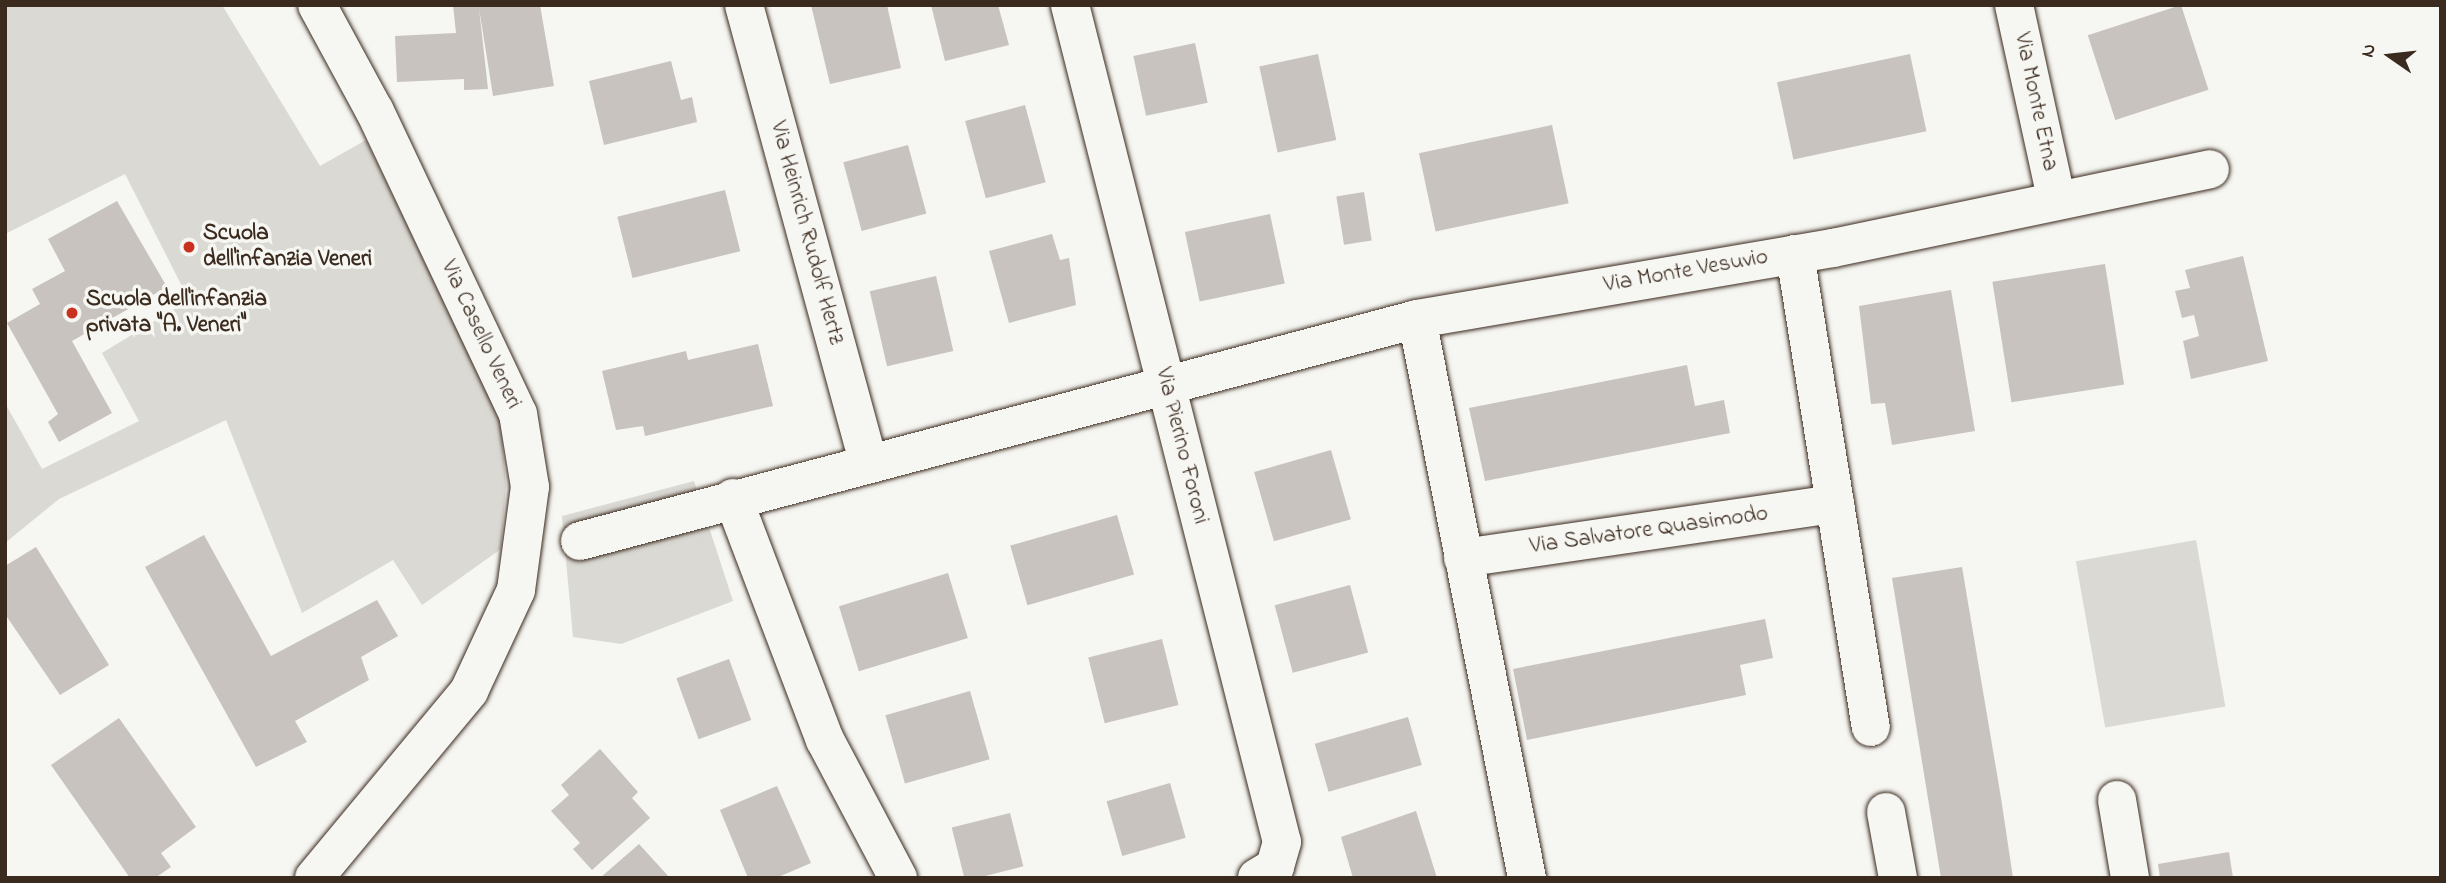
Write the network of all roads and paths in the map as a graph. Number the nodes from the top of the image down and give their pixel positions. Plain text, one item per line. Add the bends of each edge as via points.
1 (317, 5) edge
2 (744, 5) edge
3 (1070, 5) edge
4 (2014, 5) edge
5 (2210, 169) dead end
6 (2056, 198) junction
7 (1795, 254) junction
8 (1417, 318) junction
9 (1166, 388) junction
10 (868, 460) junction
11 (733, 498) junction
12 (1835, 503) junction
13 (580, 541) dead end
14 (1463, 558) junction
15 (1871, 727) dead end
16 (2117, 800) dead end
17 (1886, 812) dead end
18 (314, 878) edge
19 (898, 878) edge
20 (1258, 878) edge
21 (1527, 878) edge
22 (1898, 878) edge
23 (2130, 878) edge

1 - 18 street, Via Casello Veneri via 374,110 518,414 530,487 516,590 469,691
2 - 10 street, Via Heinrich Rudolf Hertz
3 - 9 street, Via Pierino Foroni
4 - 6 street, Via Monte Etna
5 - 6 street, Via Monte Vesuvio
6 - 7 street, Via Monte Vesuvio
7 - 8 street, Via Monte Vesuvio
7 - 12 street
8 - 9 street, Via Monte Vesuvio
8 - 14 street
9 - 10 street
9 - 20 street, Via Pierino Foroni via 1282,842 1275,867
10 - 11 street
11 - 13 street
11 - 19 street via 825,740
12 - 14 street, Via Salvatore Quasimodo
12 - 15 street
14 - 21 street
16 - 23 street
17 - 22 street

